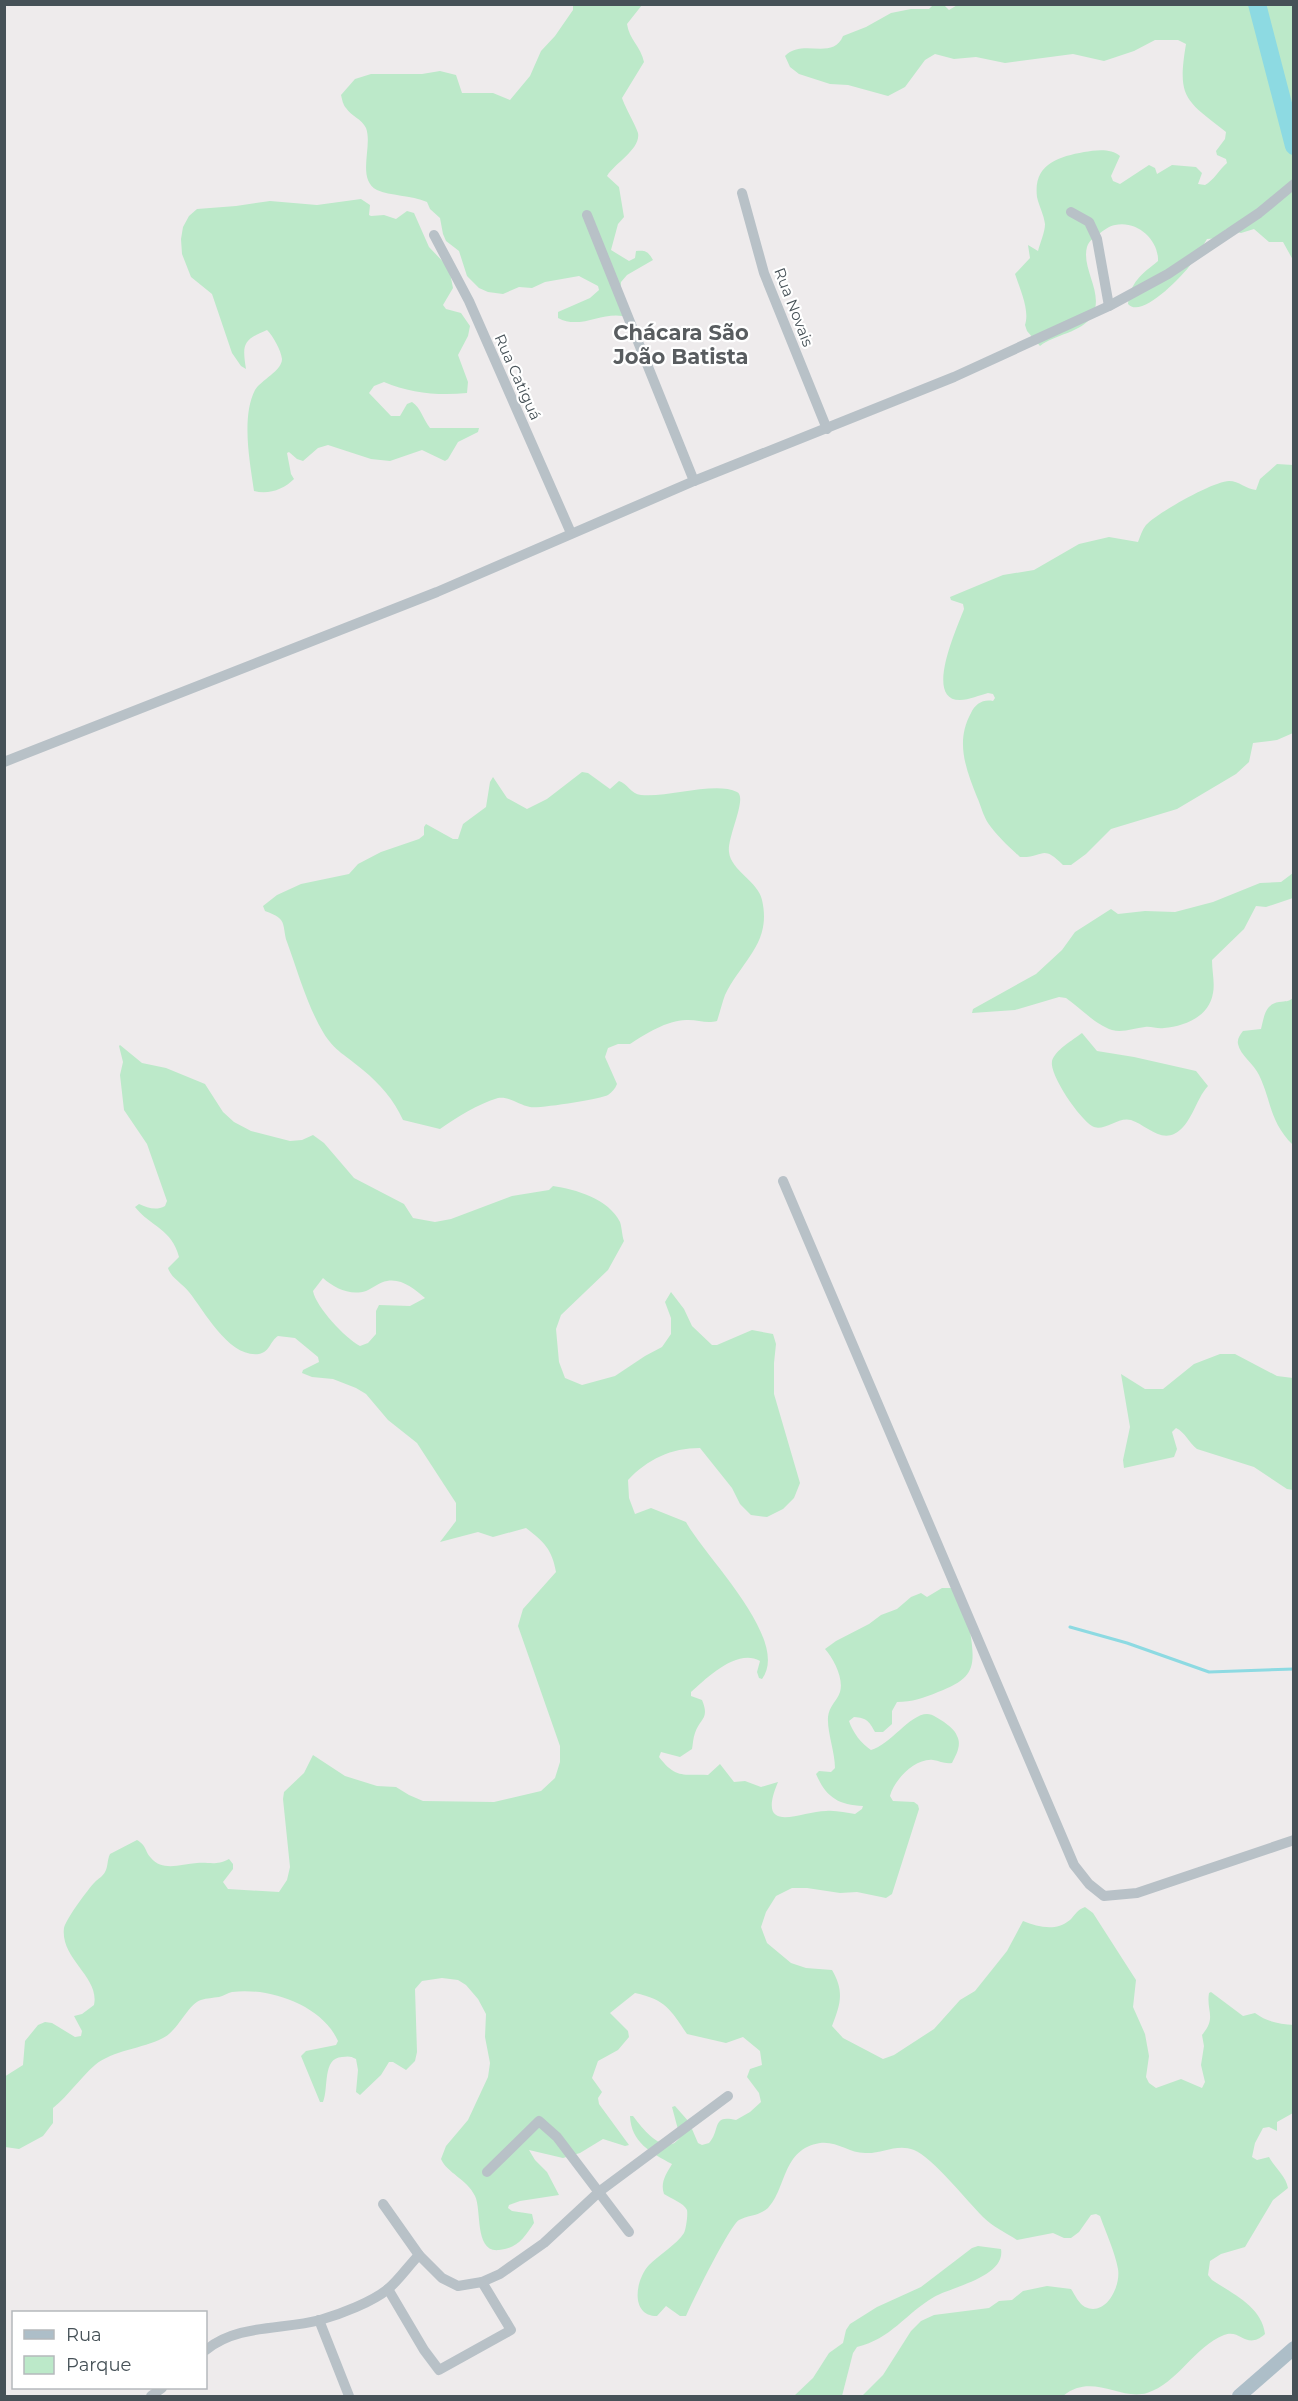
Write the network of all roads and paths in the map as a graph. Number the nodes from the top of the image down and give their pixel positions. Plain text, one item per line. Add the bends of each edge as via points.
1 (1293, 184) edge
2 (742, 193) dead end
3 (1071, 212) dead end
4 (587, 215) dead end
5 (434, 235) dead end
6 (1109, 306) junction
7 (826, 429) junction
8 (694, 481) junction
9 (571, 534) junction
10 (4, 762) edge
11 (783, 1181) dead end
12 (1293, 1840) edge
13 (728, 2096) dead end
14 (487, 2172) dead end
15 (600, 2191) junction
16 (383, 2205) dead end
17 (629, 2232) dead end
18 (419, 2254) junction
19 (482, 2282) junction
20 (388, 2289) junction
21 (319, 2320) junction
22 (1293, 2348) edge
23 (207, 2349) edge
24 (349, 2397) edge
25 (1239, 2397) edge

1 - 6 street via 1259,213 1177,268
2 - 7 street, Rua Novais via 764,273
3 - 6 street via 1089,222 1097,239
4 - 8 street
5 - 9 street, Rua Catiguá via 469,301
6 - 7 street
7 - 8 street
8 - 9 street
9 - 10 street via 437,592
11 - 12 street via 1070,1854 1084,1877 1104,1896 1137,1893
13 - 15 street
14 - 15 street via 539,2121 557,2137
15 - 17 street
15 - 19 street via 544,2243
16 - 18 street
18 - 19 street via 442,2278 458,2286
18 - 20 street
19 - 20 street via 511,2330 439,2370
20 - 21 street via 351,2309
21 - 23 street via 228,2337
21 - 24 street
22 - 25 main road

